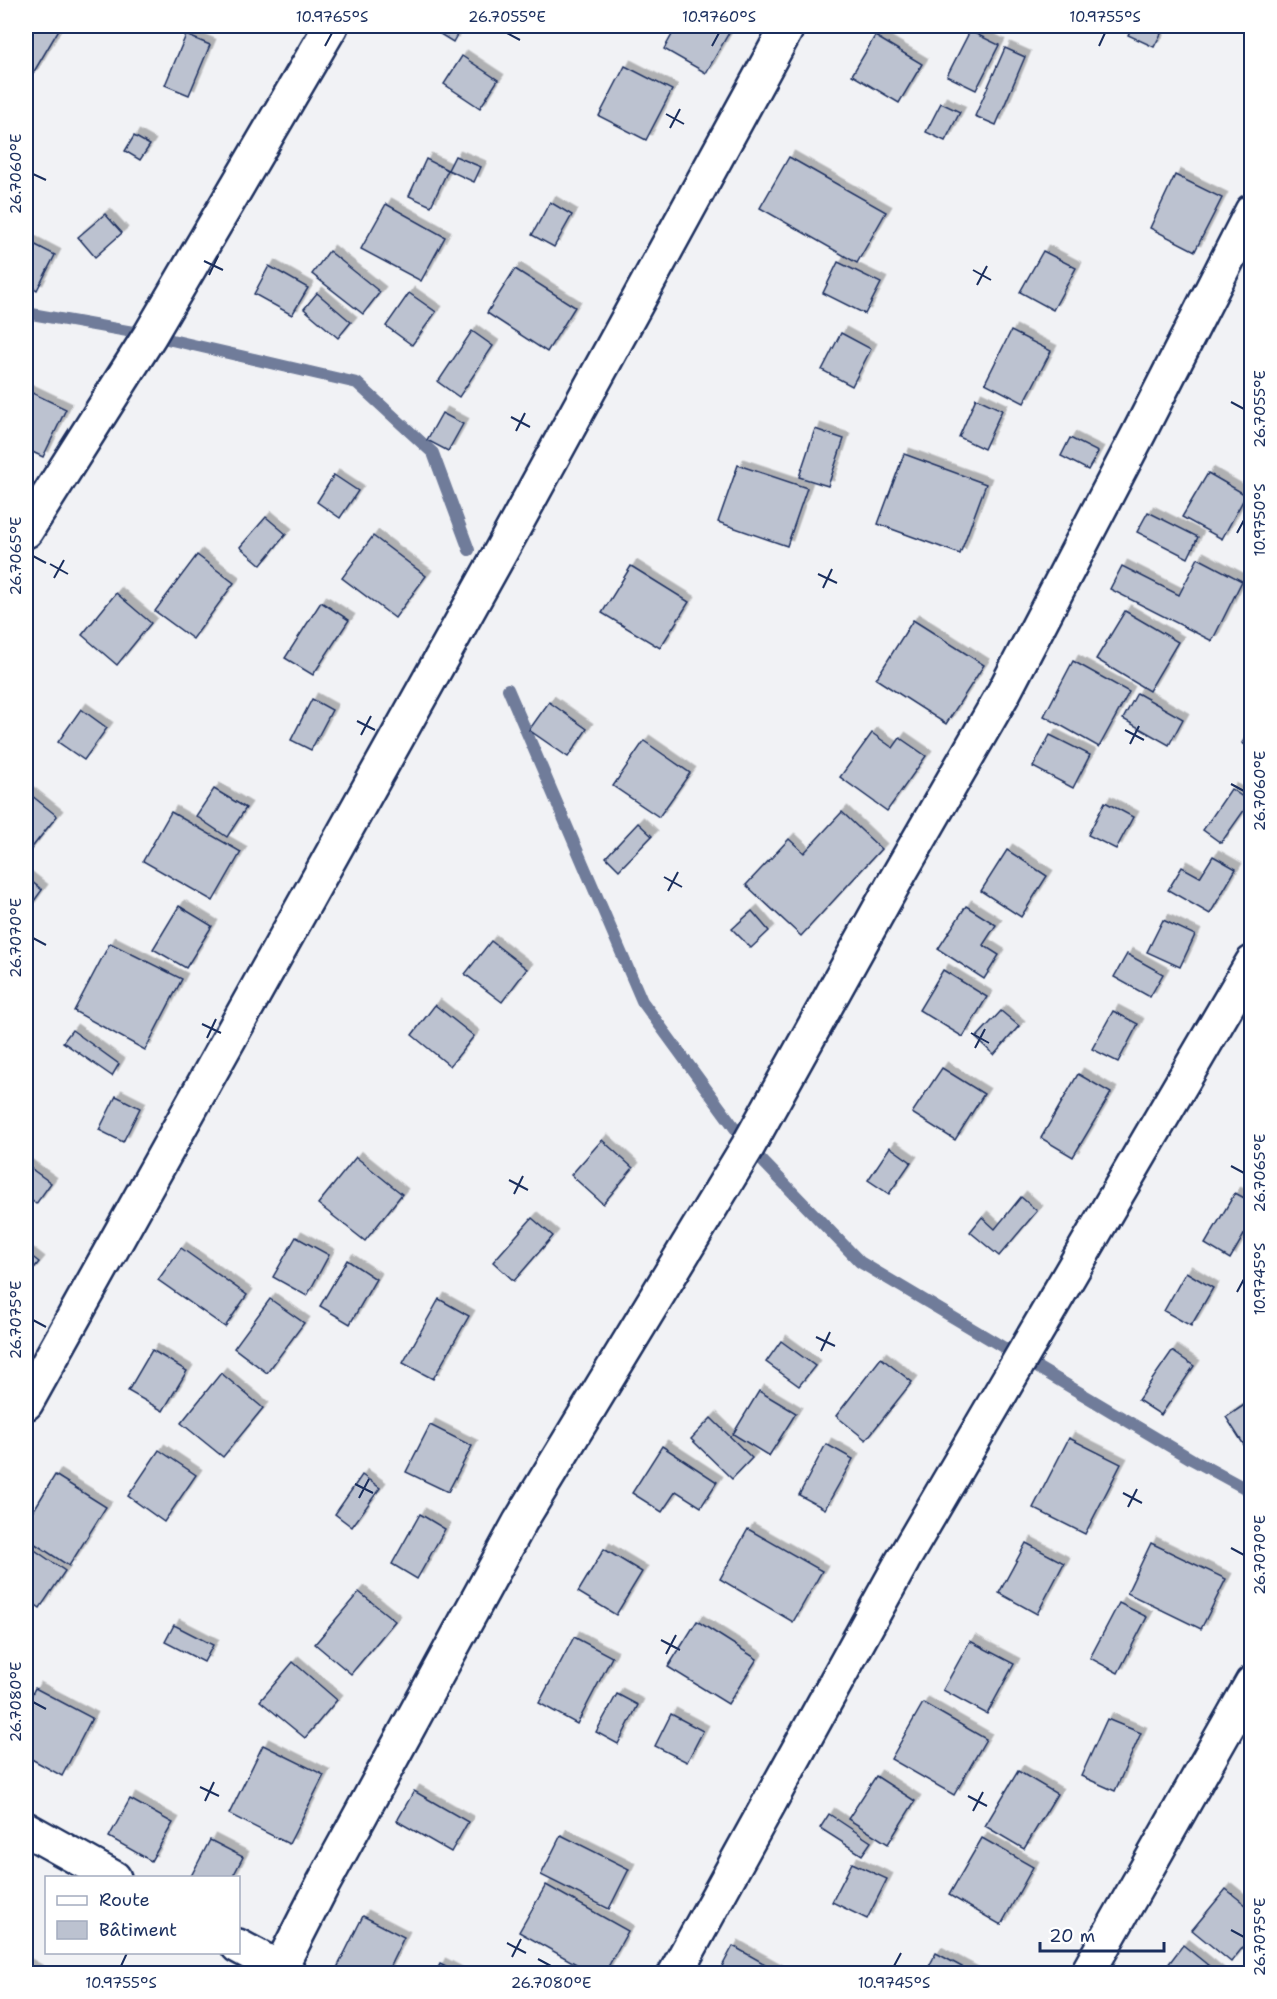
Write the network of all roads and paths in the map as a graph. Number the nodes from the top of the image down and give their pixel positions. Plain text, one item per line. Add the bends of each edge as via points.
1 (331, 26) edge
2 (788, 26) edge
3 (1251, 211) edge
4 (26, 531) edge
5 (1251, 963) edge
6 (26, 1403) edge
7 (1251, 1683) edge
8 (26, 1829) edge
9 (110, 1876) edge
10 (240, 1947) edge
11 (282, 1972) edge
12 (675, 1974) edge
13 (1087, 1974) edge

1 - 4 street via 150,335
2 - 6 street via 500,553
3 - 11 street via 1003,694 748,1146 520,1522 323,1884
5 - 12 street via 903,1560
7 - 13 street
8 - 9 street
10 - 11 street

